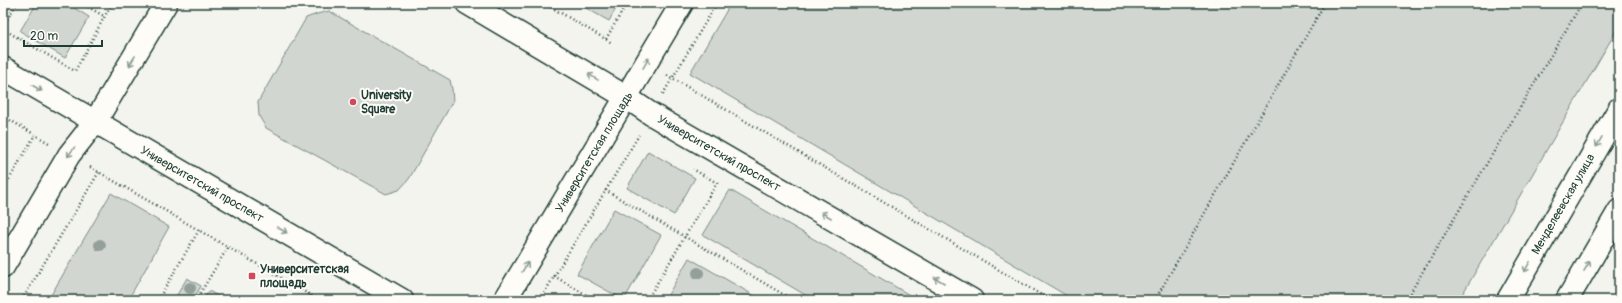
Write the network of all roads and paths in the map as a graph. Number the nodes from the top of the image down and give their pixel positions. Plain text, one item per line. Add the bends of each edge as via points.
1 (17, 3) edge
2 (81, 3) edge
3 (112, 3) edge
4 (166, 3) edge
5 (467, 3) edge
6 (544, 3) edge
7 (627, 3) edge
8 (682, 3) edge
9 (716, 3) edge
10 (1325, 3) edge
11 (1582, 3) edge
12 (104, 16) junction
13 (3, 28) edge
14 (606, 39) junction
15 (612, 43) dead end
16 (3, 68) edge
17 (672, 78) junction
18 (626, 97) junction
19 (661, 97) dead end
20 (1618, 110) edge
21 (3, 116) edge
22 (95, 122) junction
23 (641, 131) dead end
24 (35, 135) junction
25 (69, 155) junction
26 (99, 172) junction
27 (717, 183) dead end
28 (3, 190) edge
29 (605, 190) junction
30 (1619, 211) edge
31 (199, 230) junction
32 (685, 236) junction
33 (228, 247) junction
34 (3, 267) edge
35 (554, 276) junction
36 (311, 295) junction
37 (22, 300) edge
38 (158, 300) edge
39 (196, 300) edge
40 (308, 300) edge
41 (319, 300) edge
42 (402, 300) edge
43 (505, 300) edge
44 (540, 300) edge
45 (595, 300) edge
46 (647, 300) edge
47 (793, 300) edge
48 (972, 300) edge
49 (1050, 300) edge
50 (1155, 300) edge
51 (1406, 300) edge
52 (1508, 300) edge
53 (1567, 300) edge

1 - 13 path
2 - 12 path
3 - 12 path
4 -> 22 main road
18 -> 5 main road, Университетский проспект
6 - 14 path
7 - 14 path
18 -> 8 main road, Университетская площадь
9 - 17 path
10 - 50 path
11 - 51 path
12 - 13 path via 75,71
14 - 15 path
16 -> 22 main road, Университетский проспект
17 - 19 path
17 - 49 path
43 -> 18 main road, Университетская площадь
48 -> 18 main road, Университетский проспект via 651,114
20 -> 52 main road, Менделеевская улица
21 - 24 path
22 -> 25 main road
22 -> 42 main road, Университетский проспект
23 - 29 path
24 - 25 path
24 - 28 path
25 - 26 path
25 - 34 main road
26 - 31 path
26 - 37 path
27 - 32 path
29 - 32 path
29 - 35 path
53 -> 30 main road
31 - 33 path
31 - 38 path
32 - 46 path
32 - 47 path
33 - 36 path
33 - 39 path
35 - 44 path
35 - 45 path
36 - 40 path
36 - 41 path

